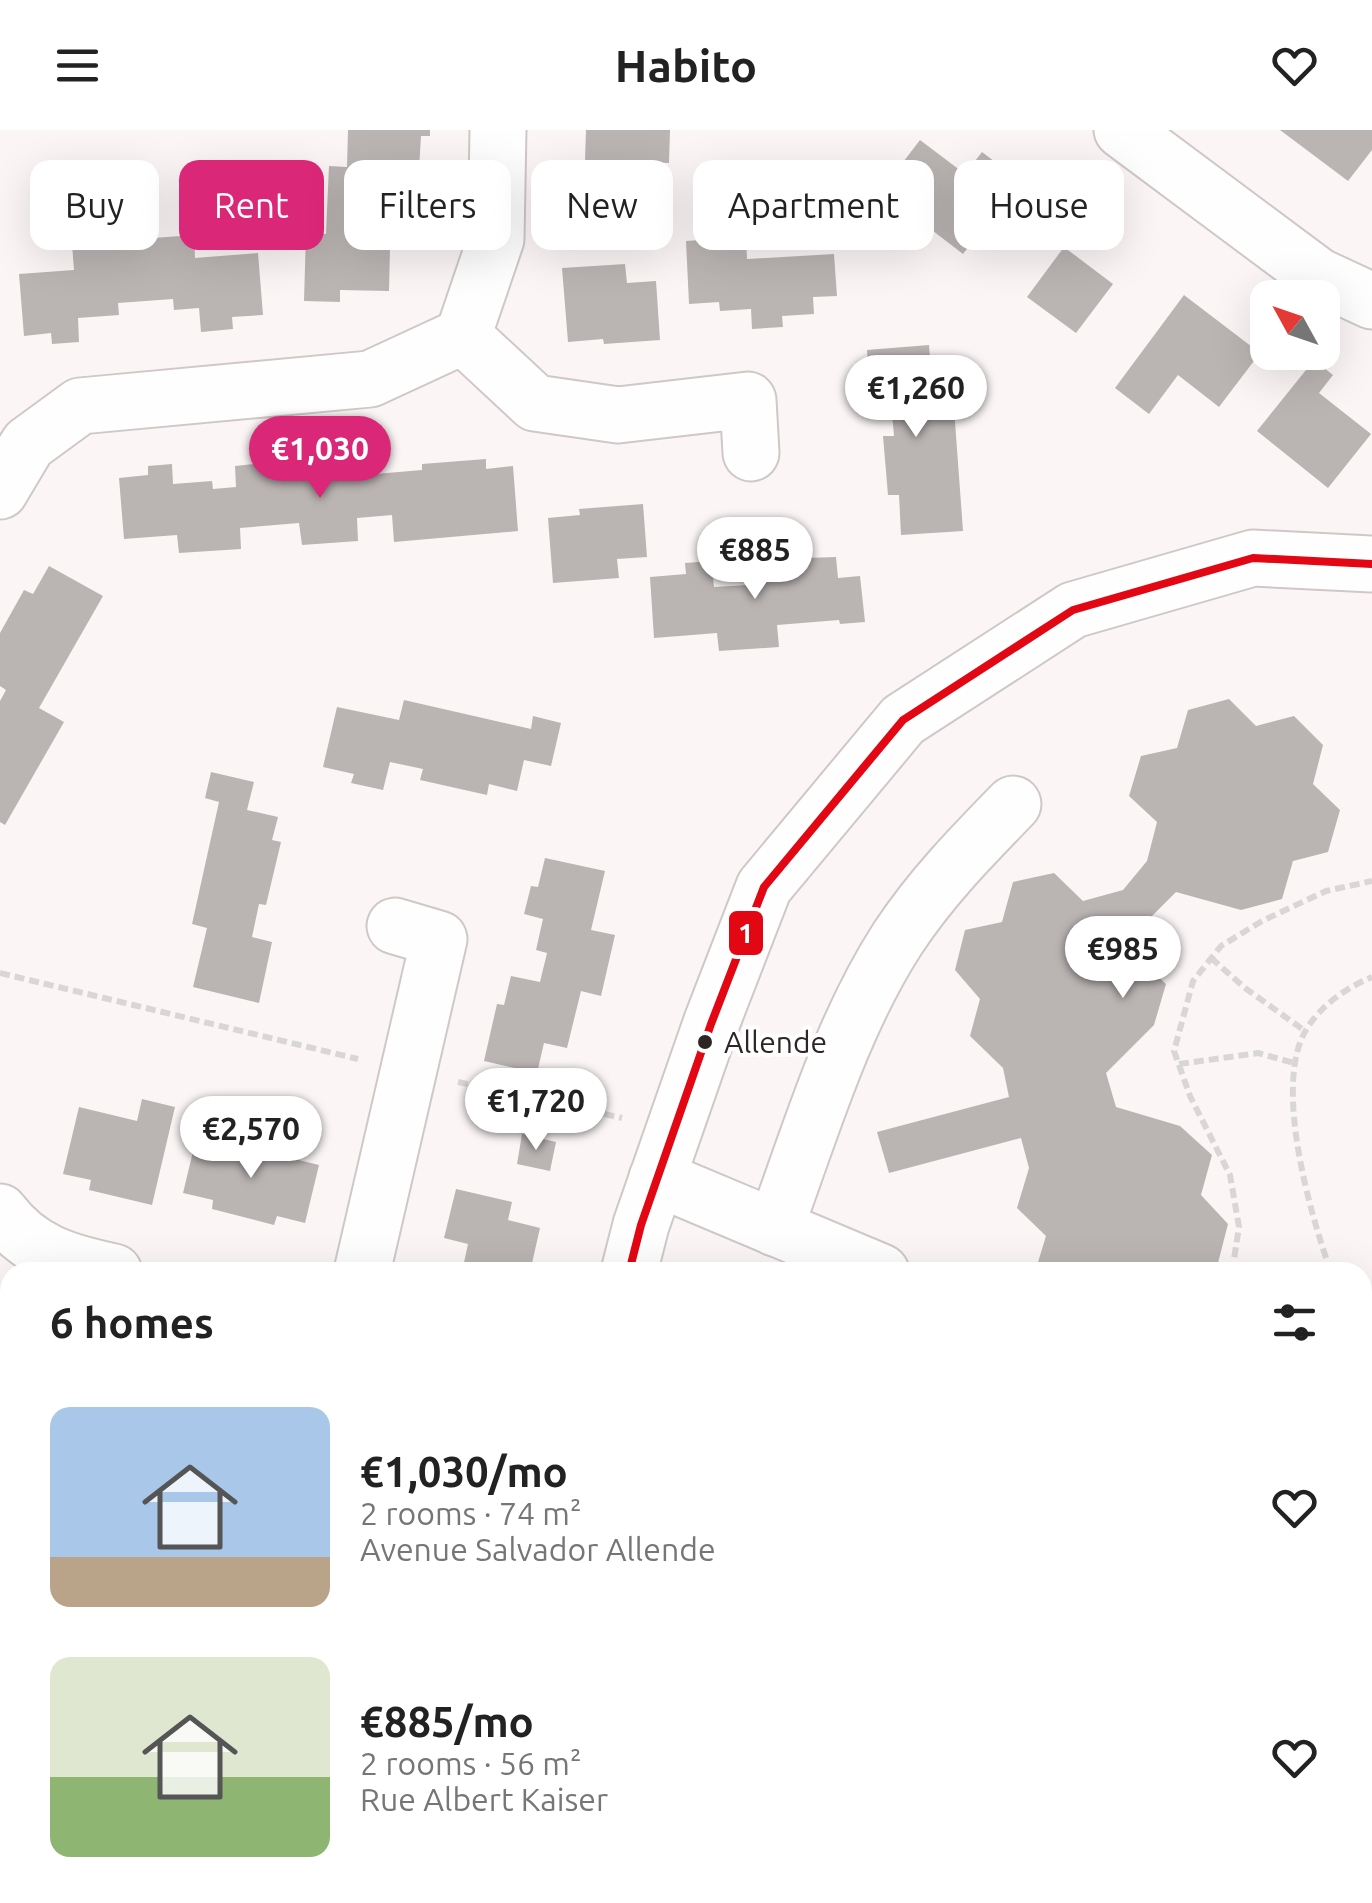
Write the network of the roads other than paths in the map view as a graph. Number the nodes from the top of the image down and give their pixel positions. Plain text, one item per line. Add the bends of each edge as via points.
1 (498, 130) edge
2 (1122, 130) edge
3 (1372, 301) edge
4 (462, 336) junction
5 (751, 453) dead end
6 (0, 490) edge
7 (1372, 564) edge
8 (1013, 804) dead end
9 (395, 926) dead end
10 (666, 1154) junction
11 (0, 1212) edge
12 (774, 1228) junction
13 (68, 1262) edge
14 (364, 1262) edge
15 (631, 1262) edge
16 (857, 1262) edge

1 - 4 street via 496,239
2 - 3 street via 1318,276
4 - 5 street via 535,403 618,415 748,400
4 - 6 street via 370,379 80,406 28,444
7 - 10 street via 1253,558 1073,610 903,720 764,887
8 - 12 street via 947,871 897,940 856,1014
9 - 14 street via 439,939
10 - 12 street
10 - 15 street
11 - 13 street via 18,1236
12 - 16 street

